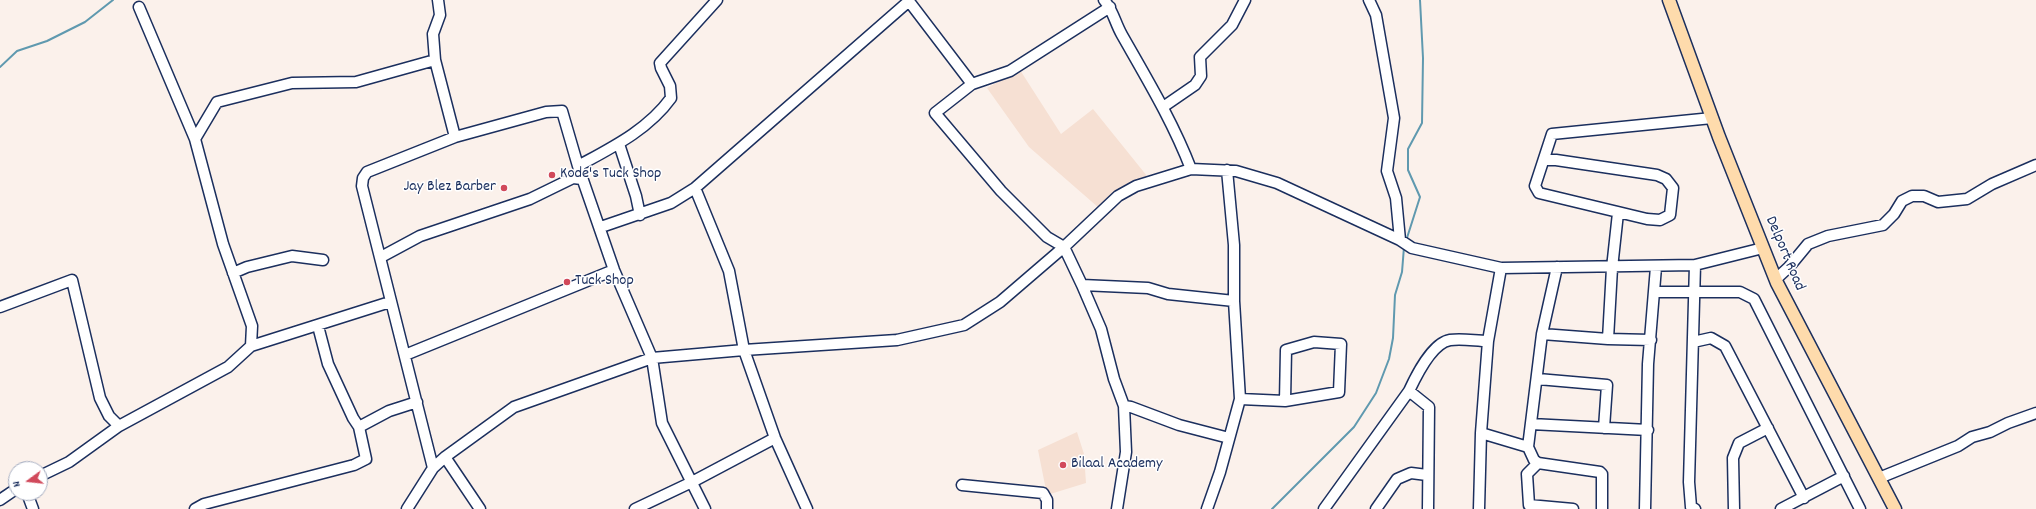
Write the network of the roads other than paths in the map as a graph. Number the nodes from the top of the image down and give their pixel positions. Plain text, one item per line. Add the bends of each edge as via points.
1 (438, 0) edge
2 (717, 0) edge
3 (909, 0) edge
4 (1245, 0) edge
5 (1369, 0) edge
6 (1669, 0) edge
7 (1107, 3) edge
8 (139, 7) dead end
9 (435, 60) junction
10 (972, 84) junction
11 (1163, 107) junction
12 (1712, 118) junction
13 (455, 137) junction
14 (195, 139) junction
15 (619, 144) junction
16 (1544, 160) junction
17 (2036, 165) edge
18 (578, 166) junction
19 (1191, 169) junction
20 (1227, 170) junction
21 (582, 179) junction
22 (695, 188) junction
23 (1618, 213) junction
24 (640, 215) junction
25 (601, 227) junction
26 (1400, 240) junction
27 (1064, 247) junction
28 (1763, 248) junction
29 (381, 257) junction
30 (323, 260) dead end
31 (1695, 265) junction
32 (1557, 267) junction
33 (1656, 267) junction
34 (1501, 268) junction
35 (1612, 268) junction
36 (614, 270) junction
37 (233, 273) junction
38 (1776, 278) junction
39 (1082, 285) junction
40 (1654, 292) junction
41 (1695, 292) junction
42 (1234, 301) junction
43 (390, 302) junction
44 (0, 307) edge
45 (318, 326) junction
46 (1542, 334) junction
47 (1608, 339) junction
48 (1651, 340) junction
49 (1488, 341) junction
50 (1693, 342) junction
51 (251, 346) junction
52 (744, 350) junction
53 (405, 356) junction
54 (652, 358) junction
55 (1538, 379) junction
56 (1410, 391) junction
57 (1240, 399) junction
58 (1285, 401) junction
59 (417, 402) junction
60 (1124, 406) junction
61 (2036, 413) edge
62 (1531, 424) junction
63 (118, 426) junction
64 (359, 427) junction
65 (1604, 428) junction
66 (1768, 428) junction
67 (1648, 430) junction
68 (1481, 433) junction
69 (775, 438) junction
70 (1229, 438) junction
71 (1528, 446) junction
72 (445, 457) junction
73 (1538, 463) junction
74 (433, 468) junction
75 (48, 472) edge
76 (1427, 475) junction
77 (1844, 476) junction
78 (1879, 478) junction
79 (692, 482) junction
80 (962, 486) dead end
81 (1804, 498) junction
82 (195, 509) edge
83 (407, 509) edge
84 (480, 509) edge
85 (635, 509) edge
86 (705, 509) edge
87 (807, 509) edge
88 (1048, 509) edge
89 (1117, 509) edge
90 (1207, 509) edge
91 (1324, 509) edge
92 (1376, 509) edge
93 (1428, 509) edge
94 (1479, 509) edge
95 (1573, 509) edge
96 (1602, 509) edge
97 (1645, 509) edge
98 (1695, 509) edge
99 (1734, 509) edge
100 (1781, 509) edge
101 (1860, 509) edge
102 (1895, 509) edge

1 - 9 street via 440,15 433,34
2 - 15 street via 660,63 670,86 671,98 662,111
3 - 10 street
3 - 22 street
4 - 11 street via 1232,26 1200,57 1202,76 1195,86
5 - 26 street via 1376,15 1394,118 1387,171 1396,198
6 - 12 main road, Delport Road
7 - 10 street via 1010,71
7 - 11 street via 1118,28
8 - 14 street
9 - 13 street
9 - 14 street via 356,82 292,83 216,102
10 - 27 street via 935,113 1001,191 1047,237
11 - 19 street
12 - 16 street via 1552,134
12 - 28 main road, Delport Road
13 - 18 street via 546,112 562,111
13 - 29 street via 366,172 362,186
14 - 37 street
15 - 18 street
15 - 24 street
16 - 23 street via 1535,186 1539,193
16 - 23 street via 1657,175 1666,179 1674,188 1670,215 1660,220
17 - 38 street via 1992,184 1967,199 1938,202 1924,196 1912,196 1902,201 1883,225 1828,236 1808,244
18 - 21 street
19 - 20 street
19 - 27 street via 1136,186 1118,196
20 - 26 street via 1276,183
20 - 42 street via 1234,245
21 - 25 street
21 - 29 street via 573,178 530,199 420,236
22 - 24 street via 671,203
22 - 52 street via 729,271
23 - 35 street
24 - 25 street
25 - 36 street
26 - 34 street via 1412,248
27 - 39 street
27 - 52 street via 1000,302 964,325 897,340
28 - 31 street
28 - 38 main road, Delport Road
29 - 43 street
30 - 37 street via 292,256
31 - 33 street
31 - 41 street
32 - 34 street
32 - 35 street
32 - 46 street
33 - 35 street
33 - 40 street
34 - 49 street
35 - 47 street
36 - 53 street
36 - 54 street
37 - 51 street via 252,326
38 - 78 main road, Delport Road
39 - 42 street via 1148,288 1168,294
39 - 60 street via 1101,329
40 - 41 street
40 - 48 street
41 - 50 street
41 - 77 street via 1740,292 1754,299
42 - 57 street
43 - 45 street
43 - 53 street
44 - 63 street via 72,280 100,398 109,416
45 - 51 street
45 - 64 street via 328,364
46 - 47 street
46 - 55 street
47 - 48 street
48 - 67 street via 1648,364
49 - 56 street via 1449,340 1440,345 1418,370
49 - 68 street
50 - 66 street via 1711,338 1725,346
50 - 98 street via 1689,482 1691,507
51 - 63 street via 228,367
52 - 54 street
52 - 69 street
53 - 59 street
54 - 72 street via 514,407
54 - 79 street via 662,423
55 - 62 street
55 - 65 street via 1607,385
56 - 76 street via 1429,407
56 - 91 street
57 - 58 street
57 - 70 street
58 - 58 street via 1339,392 1341,344 1314,342 1286,350
59 - 64 street via 389,411
59 - 74 street
60 - 70 street via 1179,425
60 - 89 street via 1126,452
61 - 78 street via 2008,422 1990,432 1972,437 1958,446
62 - 65 street
62 - 71 street
63 - 75 street via 69,462
64 - 82 street via 366,459 354,465 204,504
65 - 67 street
66 - 81 street
66 - 99 street via 1740,443 1733,458
67 - 97 street
68 - 71 street
68 - 94 street
69 - 79 street
69 - 87 street
70 - 90 street
71 - 73 street
72 - 74 street
72 - 84 street
73 - 95 street via 1527,474 1529,505
73 - 96 street via 1600,472
74 - 83 street
76 - 92 street via 1412,473 1397,479
76 - 93 street
77 - 81 street
77 - 101 street
78 - 102 main road, Delport Road
79 - 85 street
79 - 86 street
80 - 88 street via 1043,494
81 - 100 street

